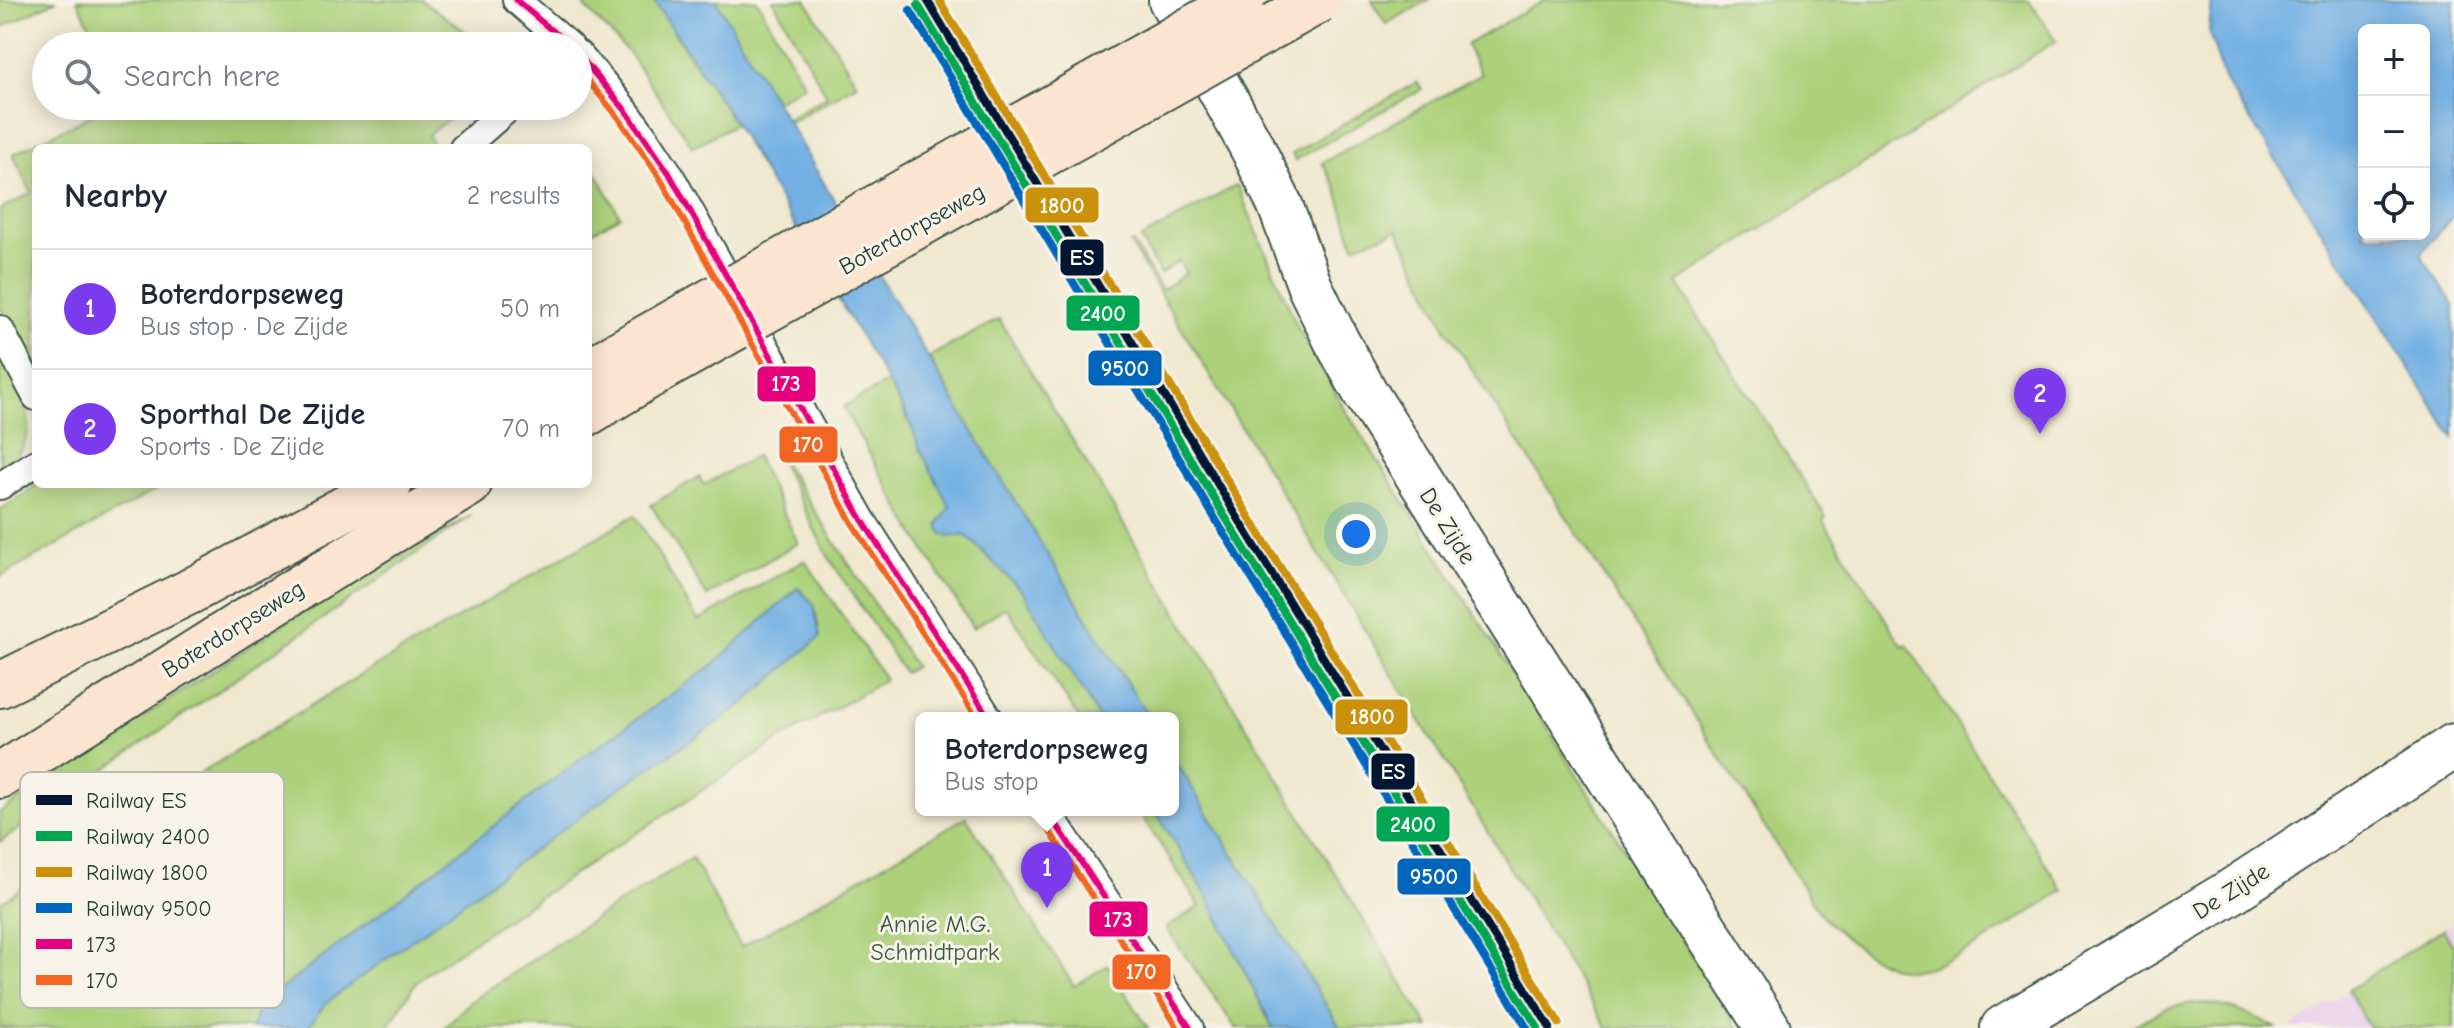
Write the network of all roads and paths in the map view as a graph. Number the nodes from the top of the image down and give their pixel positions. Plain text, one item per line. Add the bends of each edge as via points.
1 (1171, 0) edge
2 (1242, 0) edge
3 (1320, 0) edge
4 (526, 3) edge
5 (556, 32) edge
6 (592, 70) edge
7 (495, 120) edge
8 (468, 144) edge
9 (0, 329) edge
10 (643, 360) junction
11 (592, 370) edge
12 (32, 389) edge
13 (592, 409) edge
14 (32, 466) edge
15 (0, 486) edge
16 (383, 488) edge
17 (462, 488) edge
18 (0, 685) edge
19 (985, 712) edge
20 (2454, 746) edge
21 (0, 776) edge
22 (1051, 816) edge
23 (1190, 1028) edge
24 (1768, 1028) edge
25 (2003, 1028) edge

1 - 24 street, De Zijde via 1254,151 1310,287 1366,394
2 - 10 main road, Boterdorpseweg, bridge
3 - 10 main road, Boterdorpseweg, bridge
4 - 5 lane
6 - 19 lane via 669,173 861,518
7 - 8 lane
9 - 12 lane
10 - 11 main road, Boterdorpseweg
10 - 13 main road, Boterdorpseweg
14 - 15 lane
16 - 18 main road, Boterdorpseweg
17 - 21 main road, Boterdorpseweg
20 - 25 street, De Zijde via 2229,893
22 - 23 lane

